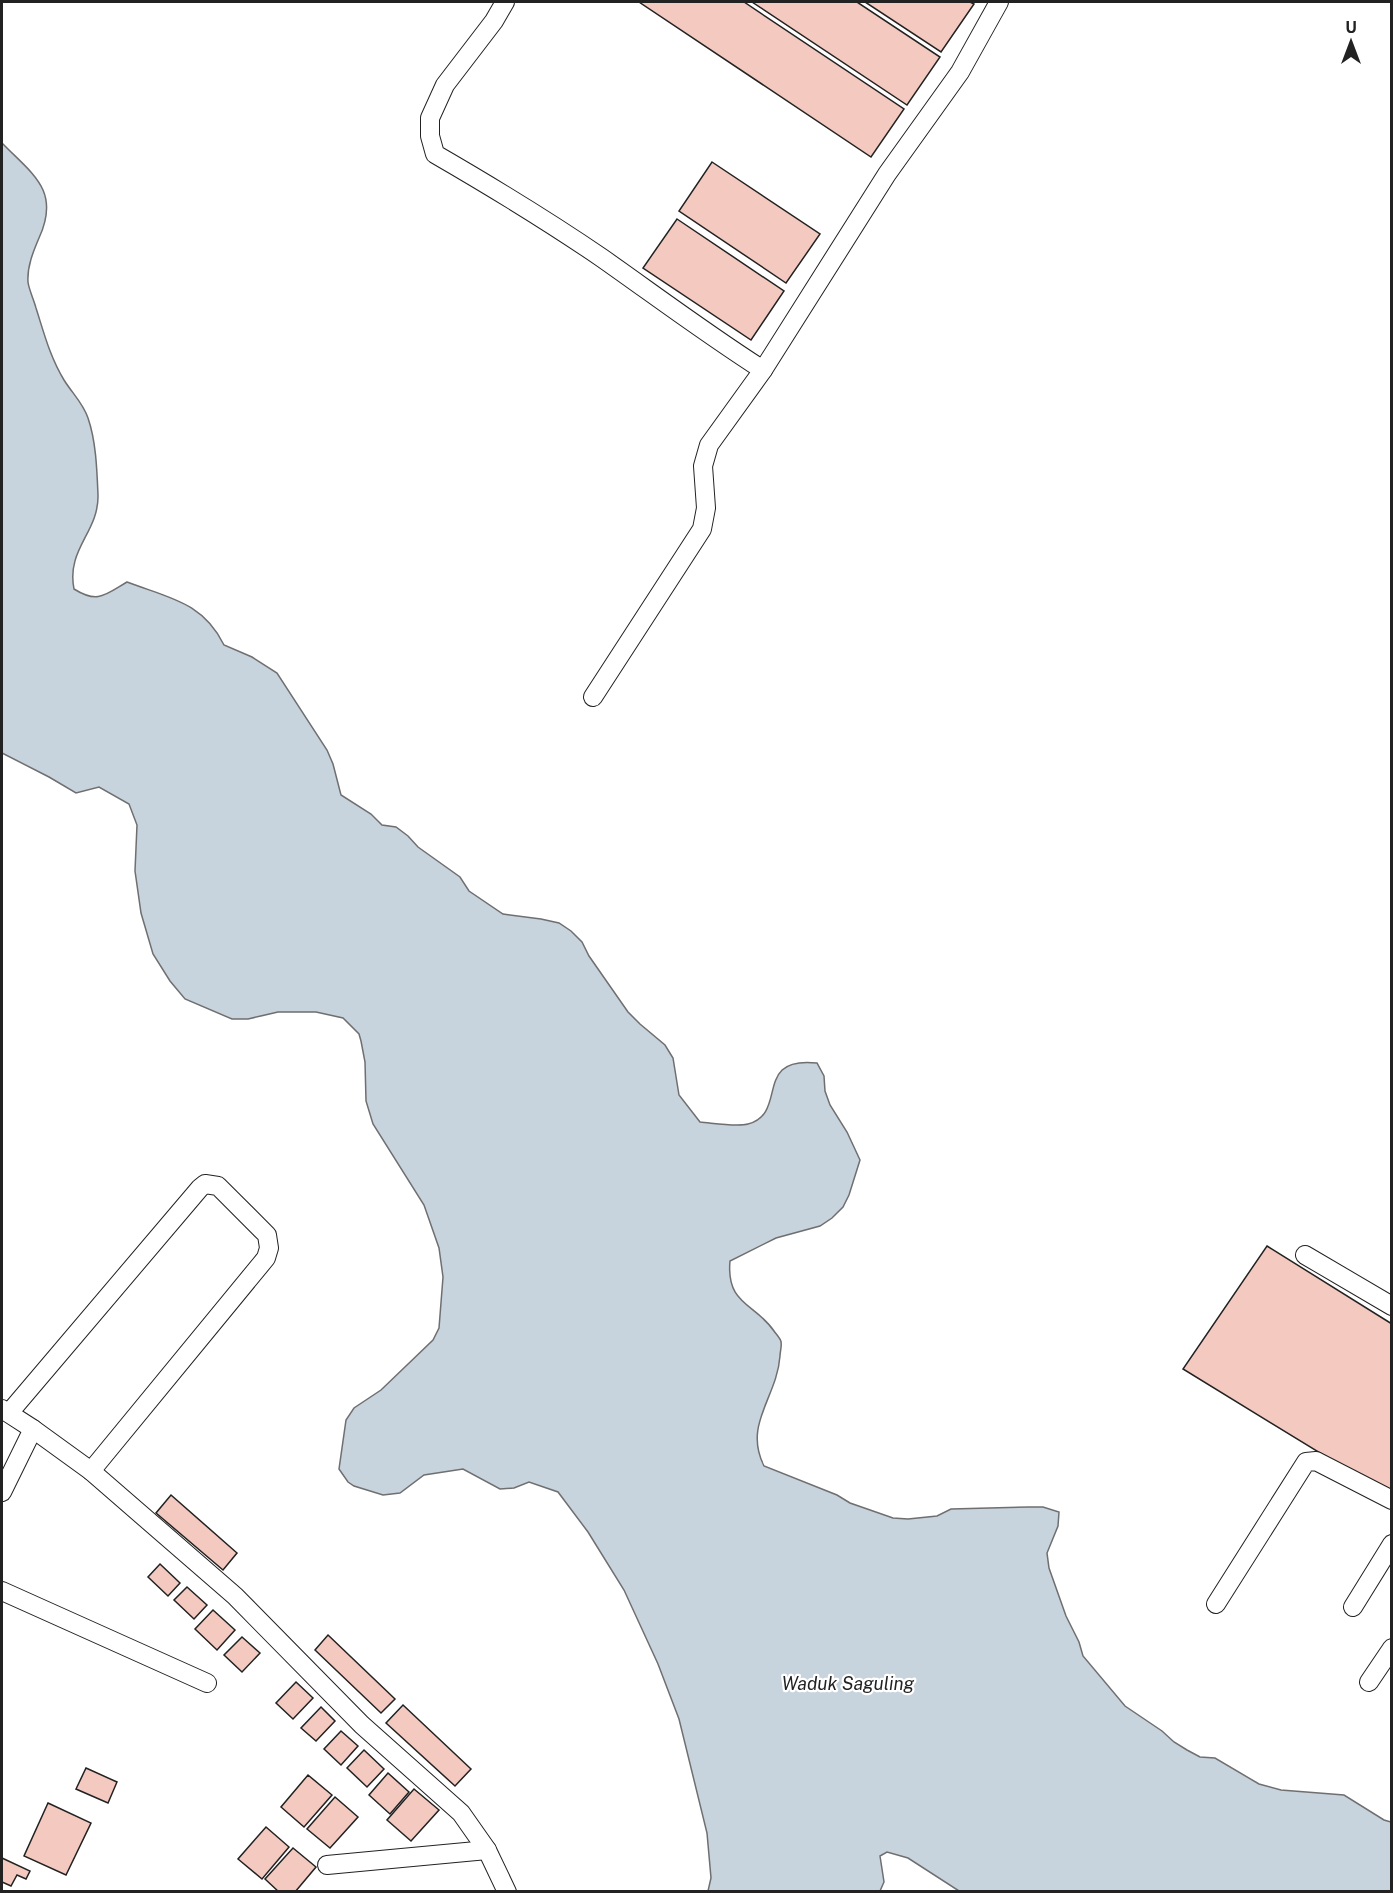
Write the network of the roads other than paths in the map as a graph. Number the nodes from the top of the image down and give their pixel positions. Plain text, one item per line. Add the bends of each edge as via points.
1 (505, 2) edge
2 (999, 2) edge
3 (763, 370) junction
4 (593, 697) dead end
5 (1305, 1255) dead end
6 (1392, 1306) edge
7 (5, 1411) edge
8 (33, 1429) junction
9 (91, 1471) junction
10 (2, 1492) edge
11 (1392, 1500) edge
12 (1392, 1544) edge
13 (2, 1591) edge
14 (1216, 1604) dead end
15 (1353, 1607) dead end
16 (1392, 1648) edge
17 (1370, 1682) dead end
18 (207, 1683) dead end
19 (487, 1850) junction
20 (327, 1865) dead end
21 (507, 1892) edge

1 - 3 street via 445,85 430,118 435,154 592,251
2 - 3 street via 960,72 886,174
3 - 4 street via 710,445 703,466 706,508 702,530
5 - 6 street
7 - 8 street
7 - 9 street via 200,1188 205,1184 218,1186 267,1236 266,1258
8 - 9 street
8 - 10 street
9 - 19 street via 235,1596 362,1725 461,1813
11 - 14 street via 1316,1461 1306,1462
12 - 15 street
13 - 18 street
16 - 17 street
19 - 20 street
19 - 21 street

